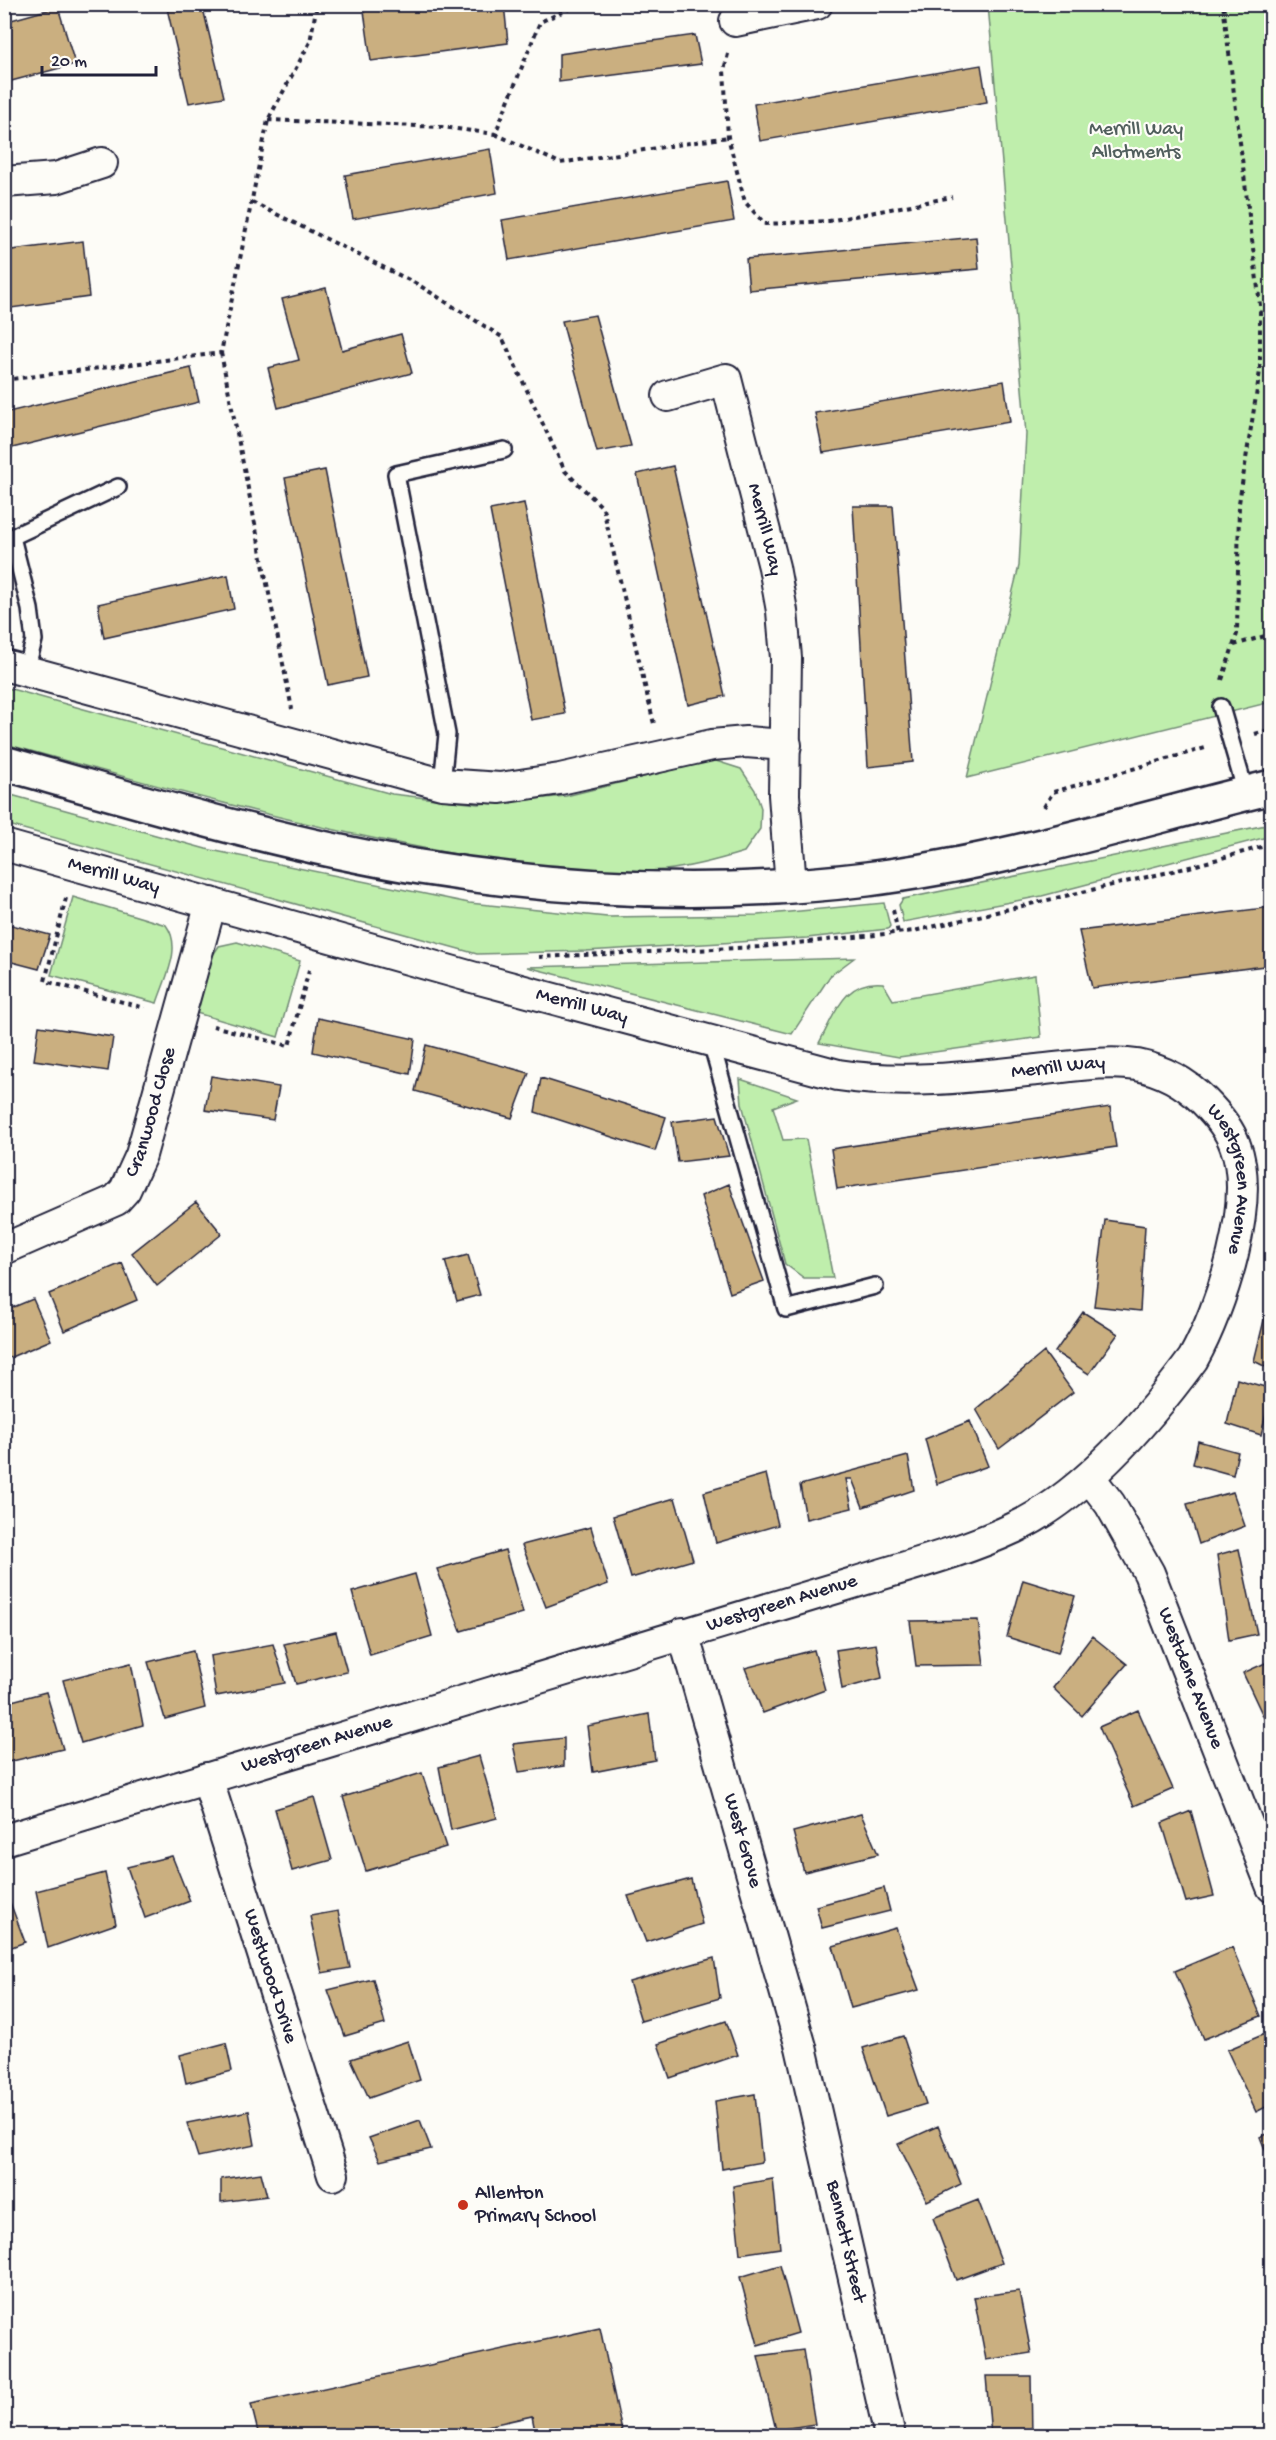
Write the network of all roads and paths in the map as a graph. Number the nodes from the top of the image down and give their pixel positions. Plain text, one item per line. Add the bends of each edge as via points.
1 (318, 4) edge
2 (580, 4) edge
3 (817, 4) edge
4 (1222, 4) edge
5 (735, 21) joint
6 (268, 120) junction
7 (495, 134) junction
8 (728, 137) junction
9 (102, 163) dead end
10 (4, 182) edge
11 (952, 197) dead end
12 (221, 353) junction
13 (4, 380) edge
14 (668, 396) dead end
15 (504, 450) dead end
16 (118, 487) dead end
17 (1272, 634) edge
18 (1233, 645) junction
19 (15, 668) edge
20 (1221, 707) joint
21 (1272, 729) edge
22 (1231, 741) junction
23 (786, 745) junction
24 (299, 748) junction
25 (4, 763) edge
26 (442, 784) junction
27 (1258, 790) edge
28 (1272, 844) edge
29 (4, 845) edge
30 (1016, 852) junction
31 (791, 886) junction
32 (211, 903) junction
33 (532, 958) dead end
34 (711, 1042) junction
35 (1169, 1076) joint
36 (4, 1249) edge
37 (875, 1286) dead end
38 (1090, 1478) junction
39 (683, 1633) junction
40 (207, 1778) junction
41 (4, 1840) edge
42 (1272, 1887) edge
43 (801, 2047) joint
44 (333, 2175) dead end
45 (890, 2436) edge

1 - 6 path via 310,42
2 - 7 path via 540,22
3 - 5 street
4 - 18 path via 1262,337 1239,503 1238,614
5 - 8 path via 724,70
6 - 7 path via 442,127
6 - 12 path
7 - 8 path via 560,163
8 - 11 path via 745,202 765,224 829,221
9 - 10 street via 56,178
12 - 13 path
12 - 24 path
14 - 23 street, Merrill Way via 726,379 783,611
15 - 26 lane via 396,474 447,734
16 - 19 lane via 12,537 34,639
17 - 18 path
18 - 20 path via 1222,680
19 - 24 street
20 - 22 lane
21 - 22 path
22 - 27 lane
22 - 30 path via 1053,792
23 - 26 street via 712,745 560,779 500,788
23 - 31 street, Merrill Way via 784,795
24 - 26 street
25 - 31 street via 318,847 419,867 532,883 604,888 709,890
27 - 30 street
28 - 33 path via 1186,868 914,931 759,946
29 - 32 street, Merrill Way
30 - 31 street via 928,870
32 - 34 street, Merrill Way
32 - 36 street, Cranwood Close via 141,1155 125,1190 116,1200
34 - 35 street, Merrill Way via 838,1075 870,1079 925,1079 1094,1065 1135,1065
34 - 37 lane via 786,1309
35 - 38 street, Westgreen Avenue via 1211,1108 1236,1146 1241,1182 1238,1235 1214,1312 1193,1359
38 - 39 street, Westgreen Avenue via 1045,1511 984,1541
38 - 42 street, Westdene Avenue via 1110,1504 1149,1573
39 - 40 street, Westgreen Avenue
39 - 43 street, West Grove
40 - 41 street, Westgreen Avenue
40 - 44 street, Westwood Drive
43 - 45 street, Bennett Street

